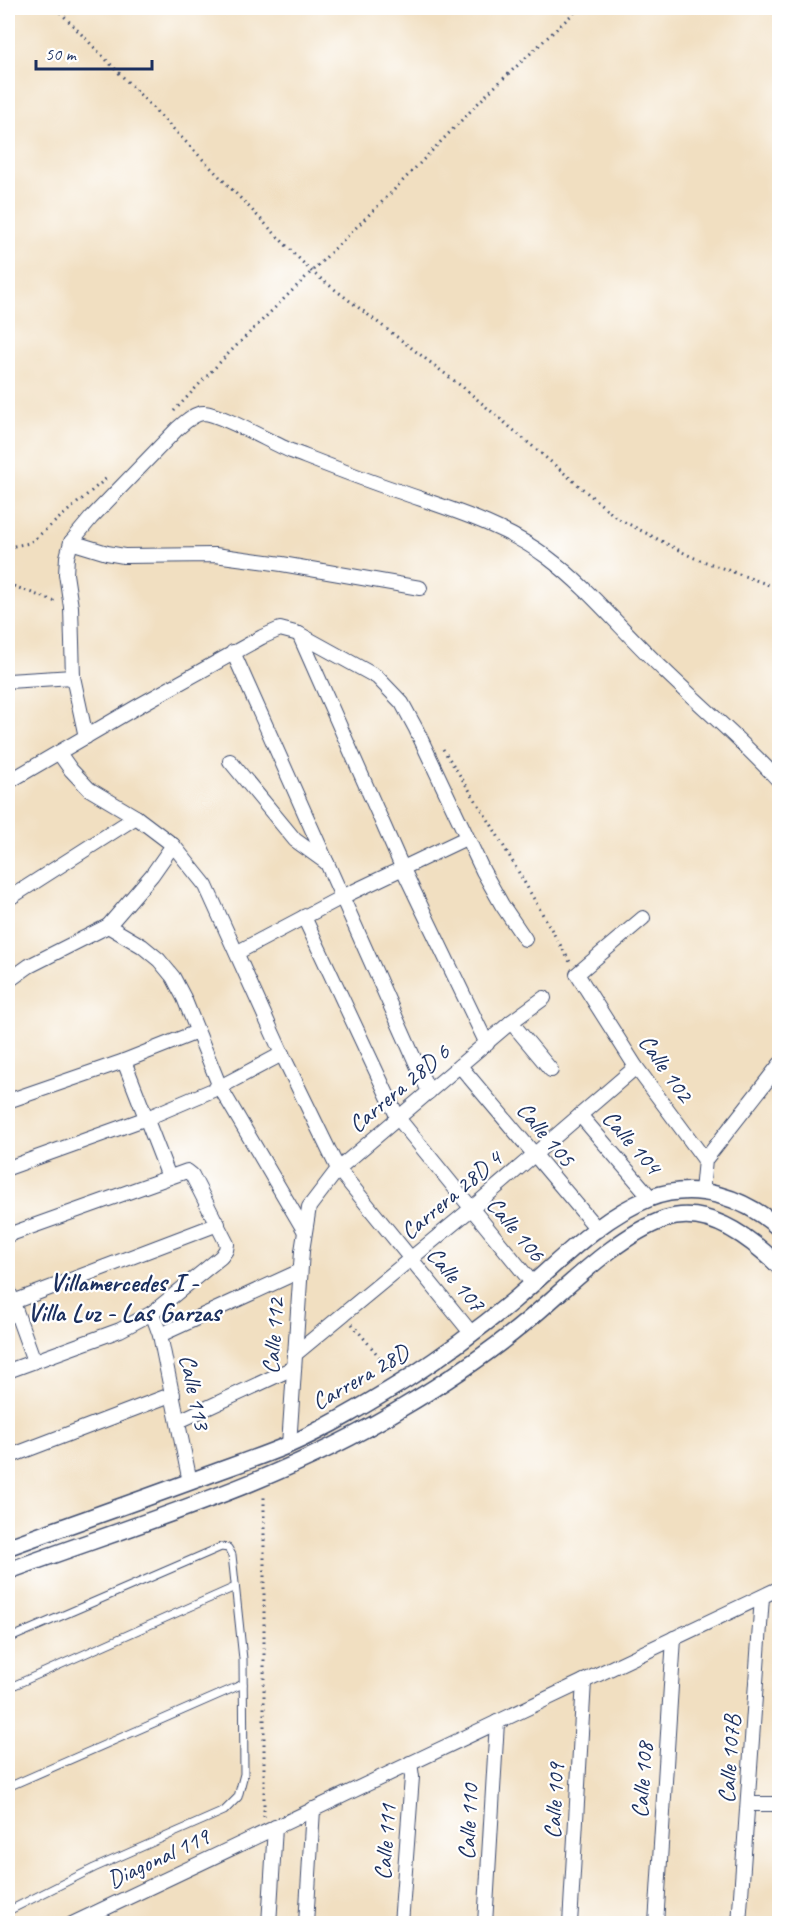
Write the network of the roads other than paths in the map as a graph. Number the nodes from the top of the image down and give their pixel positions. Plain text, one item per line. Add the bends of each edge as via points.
1 (71, 542) junction
2 (420, 588) dead end
3 (299, 634) junction
4 (233, 652) junction
5 (73, 677) junction
6 (8, 681) edge
7 (86, 737) junction
8 (59, 753) junction
9 (230, 761) dead end
10 (8, 782) edge
11 (780, 782) edge
12 (136, 817) junction
13 (466, 838) junction
14 (173, 845) junction
15 (327, 863) junction
16 (402, 867) junction
17 (342, 897) junction
18 (8, 898) edge
19 (304, 917) junction
20 (643, 918) dead end
21 (108, 927) junction
22 (525, 939) dead end
23 (238, 952) junction
24 (8, 981) edge
25 (544, 998) dead end
26 (511, 1022) junction
27 (197, 1032) junction
28 (487, 1044) junction
29 (282, 1054) junction
30 (124, 1061) junction
31 (780, 1064) edge
32 (460, 1066) junction
33 (636, 1067) junction
34 (551, 1070) dead end
35 (220, 1087) junction
36 (429, 1092) junction
37 (8, 1101) edge
38 (580, 1115) junction
39 (147, 1118) junction
40 (398, 1118) junction
41 (535, 1155) junction
42 (705, 1160) junction
43 (8, 1168) edge
44 (338, 1169) junction
45 (170, 1177) junction
46 (702, 1191) junction
47 (651, 1198) junction
48 (471, 1209) junction
49 (218, 1224) junction
50 (780, 1229) edge
51 (304, 1230) junction
52 (597, 1230) junction
53 (8, 1235) edge
54 (410, 1259) junction
55 (780, 1267) edge
56 (300, 1271) junction
57 (533, 1284) junction
58 (10, 1296) edge
59 (152, 1314) junction
60 (472, 1334) junction
61 (160, 1335) junction
62 (34, 1361) junction
63 (293, 1362) junction
64 (8, 1371) edge
65 (173, 1394) junction
66 (178, 1421) junction
67 (289, 1445) junction
68 (8, 1456) edge
69 (190, 1482) junction
70 (8, 1547) edge
71 (8, 1571) edge
72 (235, 1587) junction
73 (780, 1588) edge
74 (762, 1597) junction
75 (674, 1638) junction
76 (8, 1639) edge
77 (584, 1681) junction
78 (243, 1684) junction
79 (8, 1688) edge
80 (497, 1722) junction
81 (410, 1763) junction
82 (8, 1787) edge
83 (749, 1804) junction
84 (780, 1804) edge
85 (313, 1809) junction
86 (270, 1830) junction
87 (8, 1911) edge
88 (72, 1923) edge
89 (269, 1923) edge
90 (306, 1923) edge
91 (401, 1923) edge
92 (485, 1923) edge
93 (570, 1923) edge
94 (656, 1923) edge
95 (739, 1923) edge

1 - 2 street via 124,556 214,555
1 - 5 street via 66,574
1 - 11 street via 177,429 202,413 216,416 353,476 480,520 547,557
3 - 4 street via 280,630
3 - 13 street via 377,677 402,704
3 - 16 street
4 - 7 street
4 - 15 street
5 - 6 street
5 - 7 street
7 - 8 street
8 - 10 street
8 - 12 street, Calle 107 via 89,789
9 - 15 street via 296,840
12 - 14 street, Calle 107
12 - 18 street
13 - 16 street
13 - 22 street
14 - 21 street
14 - 23 street, Calle 107 via 206,885
15 - 17 street
16 - 17 street
16 - 28 street
17 - 19 street
17 - 36 street
19 - 23 street
19 - 40 street, Calle 106
20 - 33 street, Calle 102 via 577,974
21 - 24 street via 29,966
21 - 27 street via 159,960 173,977
23 - 29 street, Calle 107
25 - 26 street, Carrera 28D 6
26 - 28 street, Carrera 28D 6
26 - 34 street
27 - 30 street
27 - 35 street
28 - 32 street, Carrera 28D 6
29 - 35 street
29 - 44 street, Calle 107
30 - 37 street
30 - 39 street
31 - 42 street
32 - 36 street, Carrera 28D 6
32 - 41 street, Calle 105
33 - 38 street, Carrera 28D 4
33 - 42 street, Calle 102
35 - 39 street
35 - 51 street
36 - 40 street, Carrera 28D 6
38 - 41 street, Carrera 28D 4
38 - 47 street, Calle 104
39 - 43 street
39 - 45 street
40 - 44 street, Carrera 28D 6
40 - 48 street, Calle 106
41 - 48 street, Carrera 28D 4
41 - 52 street, Calle 105
42 - 46 street
44 - 51 street, Carrera 28D 6 via 309,1207
44 - 54 street, Calle 107
45 - 49 street via 190,1172
45 - 53 street
46 - 47 street, Carrera 28D
46 - 50 street, Carrera 28D via 732,1198
47 - 52 street, Carrera 28D
48 - 54 street, Carrera 28D 4
48 - 57 street, Calle 106
49 - 58 street
49 - 59 street via 226,1244 221,1257
51 - 56 street, Calle 112
52 - 57 street, Carrera 28D
54 - 60 street, Calle 107
54 - 63 street, Carrera 28D 4
55 - 71 street, Carrera 28D via 740,1233 701,1217 686,1215 665,1220 643,1229 602,1257 525,1323 434,1388 332,1448
56 - 61 street
56 - 63 street, Calle 112
57 - 60 street, Carrera 28D
58 - 62 street
59 - 61 street, Calle 113
59 - 62 street via 120,1330
60 - 67 street, Carrera 28D via 401,1383
61 - 65 street, Calle 113
62 - 64 street
63 - 66 street, Carrera 28D 4
63 - 67 street, Calle 112
65 - 66 street, Calle 113
65 - 68 street
66 - 69 street, Calle 113
67 - 69 street, Carrera 28D
69 - 70 street, Carrera 28D
72 - 76 lane via 232,1555 228,1548 221,1547
72 - 78 lane
72 - 79 lane
73 - 74 street, Diagonal 119
74 - 75 street, Diagonal 119
74 - 83 street, Calle 107B
75 - 77 street, Diagonal 119
75 - 94 street, Calle 108
77 - 80 street, Diagonal 119
77 - 93 street, Calle 109
78 - 82 lane
78 - 87 lane via 244,1774 238,1797 224,1811
80 - 81 street, Diagonal 119
80 - 92 street, Calle 110
81 - 85 street, Diagonal 119
81 - 91 street, Calle 111
83 - 84 street
83 - 95 street, Calle 107B
85 - 86 street, Diagonal 119
85 - 90 street
86 - 88 street, Diagonal 119
86 - 89 street

